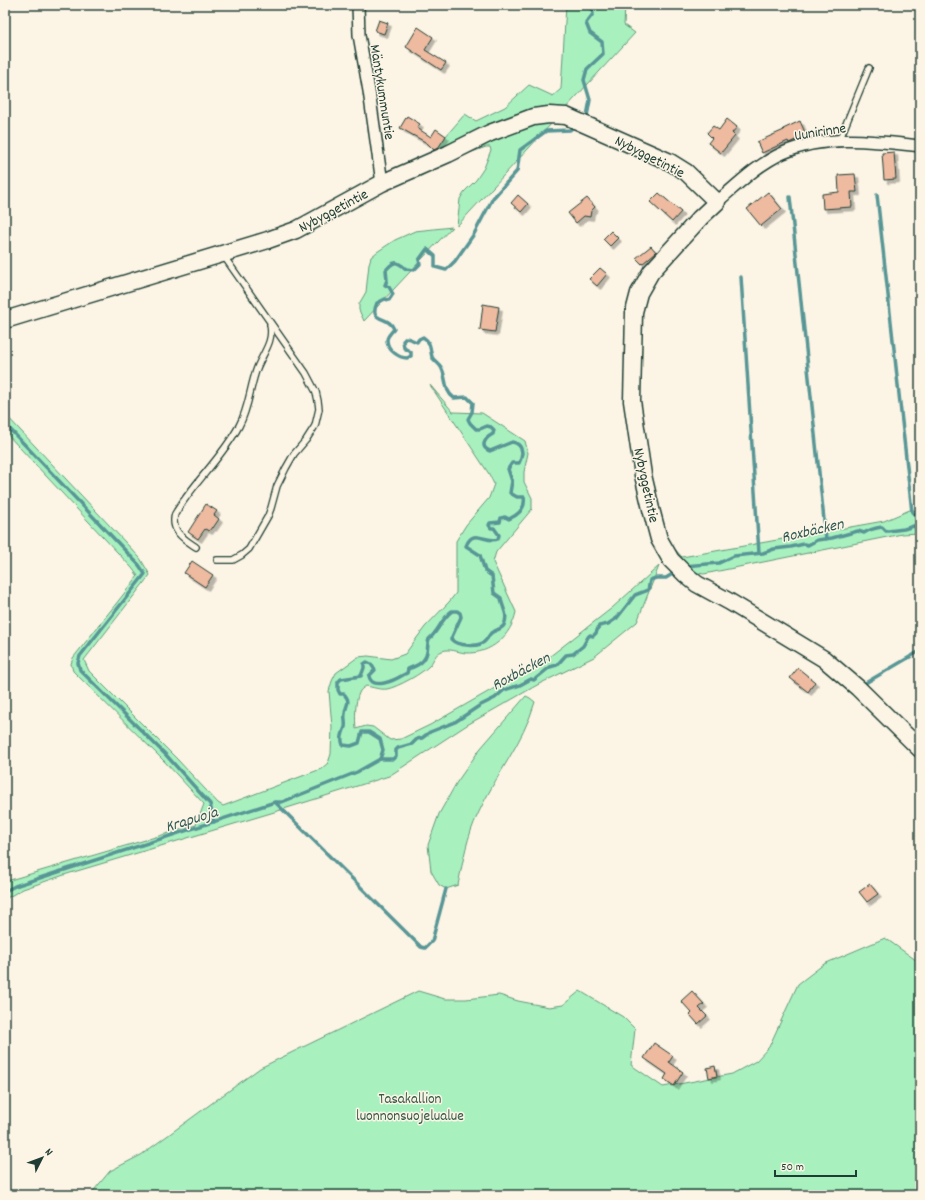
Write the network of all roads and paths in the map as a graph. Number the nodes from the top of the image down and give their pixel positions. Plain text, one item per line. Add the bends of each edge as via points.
1 (358, 5) edge
2 (869, 68) dead end
3 (838, 141) junction
4 (920, 146) edge
5 (382, 183) junction
6 (717, 202) junction
7 (223, 255) junction
8 (5, 320) edge
9 (269, 321) junction
10 (196, 547) dead end
11 (217, 560) dead end
12 (920, 749) edge

1 - 5 street, Mäntykummuntie via 359,35
2 - 3 lane
3 - 4 street, Uunirinne via 864,140
3 - 6 street, Uunirinne via 819,143 783,153 767,162
5 - 6 street, Nybyggetintie via 512,124 549,115 574,119 670,162 686,172
5 - 7 street, Nybyggetintie via 296,230
6 - 12 street, Nybyggetintie via 651,272 638,293 634,312 632,401 643,475 659,539 671,560 686,576 824,659 858,688
7 - 8 street, Nybyggetintie
7 - 9 lane
9 - 10 lane via 271,337 256,373 240,424 175,514 176,531
9 - 11 lane via 316,392 318,418 311,433 286,468 277,486 268,516 249,549 233,560

